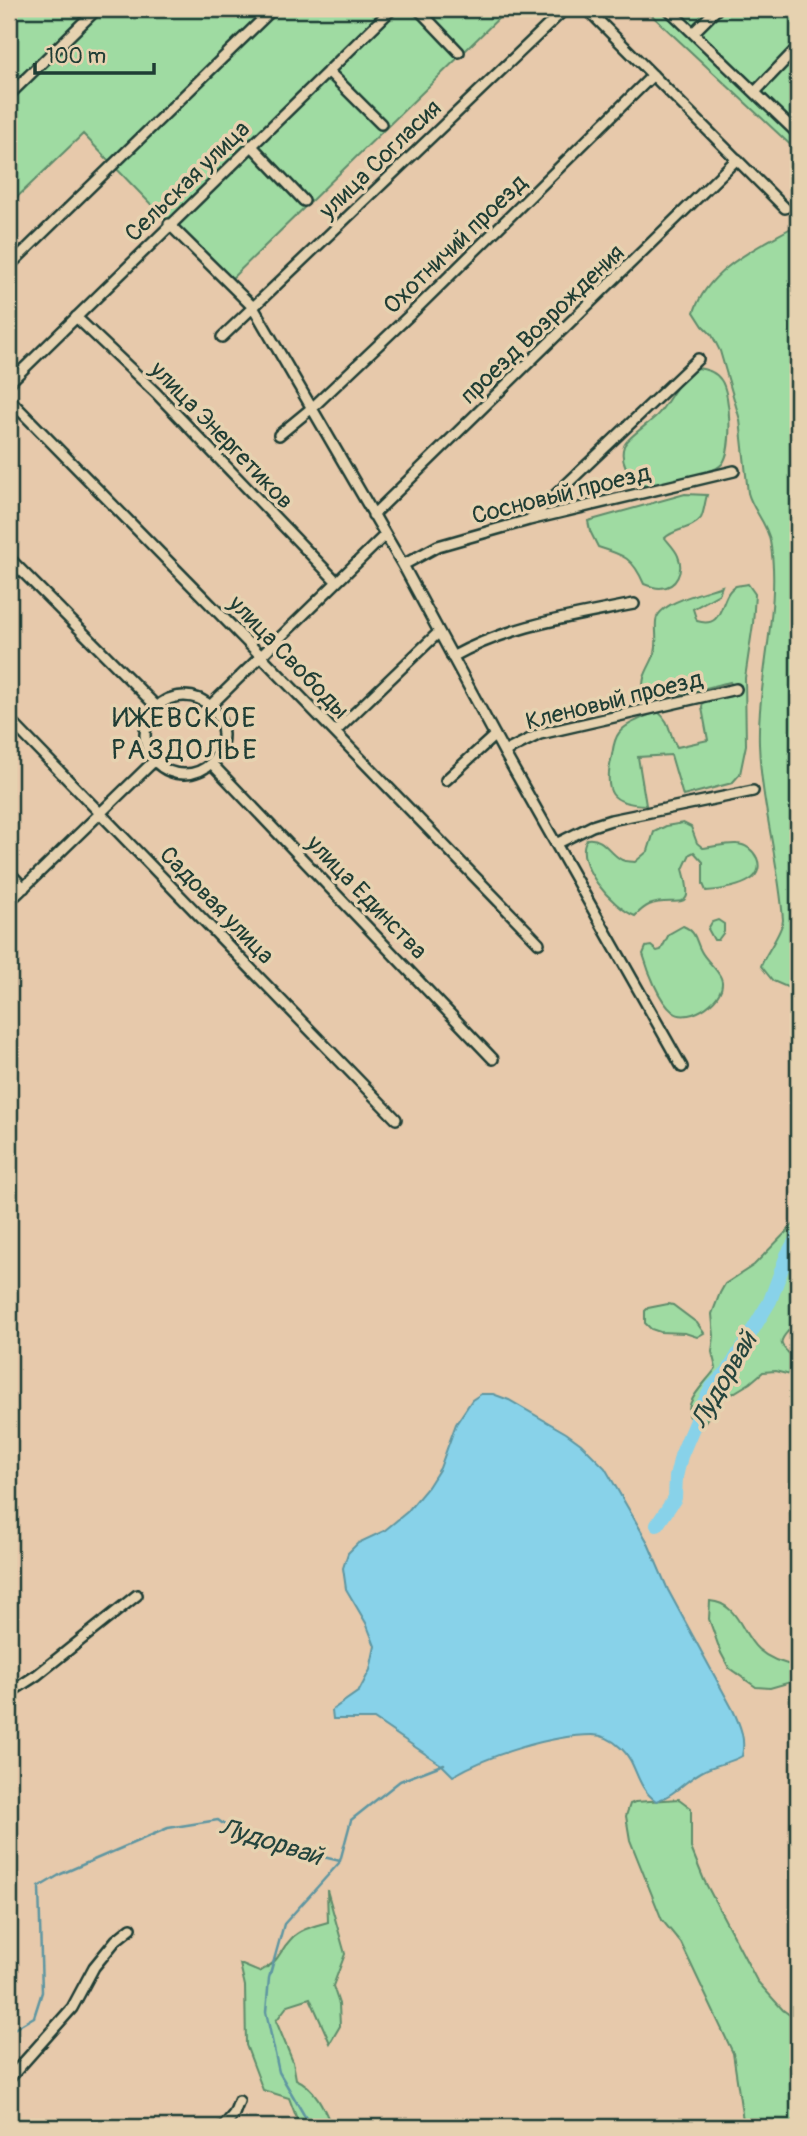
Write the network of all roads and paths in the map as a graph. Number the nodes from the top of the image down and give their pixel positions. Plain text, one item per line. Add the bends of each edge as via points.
1 (97, 9) edge
2 (273, 9) edge
3 (392, 9) edge
4 (418, 9) edge
5 (565, 9) edge
6 (587, 9) edge
7 (668, 9) edge
8 (717, 9) edge
9 (693, 33) junction
10 (798, 47) edge
11 (459, 52) dead end
12 (328, 71) junction
13 (653, 75) junction
14 (755, 92) junction
15 (9, 94) edge
16 (381, 124) dead end
17 (798, 135) edge
18 (251, 145) junction
19 (737, 159) junction
20 (304, 201) dead end
21 (785, 208) dead end
22 (169, 224) junction
23 (9, 266) edge
24 (253, 307) junction
25 (76, 317) junction
26 (222, 337) dead end
27 (698, 359) dead end
28 (9, 383) edge
29 (9, 399) edge
30 (313, 407) junction
31 (279, 435) dead end
32 (734, 471) dead end
33 (373, 515) junction
34 (530, 520) junction
35 (384, 536) junction
36 (9, 558) edge
37 (403, 565) junction
38 (337, 582) junction
39 (634, 604) dead end
40 (438, 633) junction
41 (261, 656) junction
42 (452, 657) junction
43 (736, 689) dead end
44 (157, 706) junction
45 (210, 706) junction
46 (9, 719) edge
47 (335, 732) junction
48 (495, 734) junction
49 (504, 752) junction
50 (154, 761) junction
51 (212, 763) junction
52 (446, 780) dead end
53 (753, 791) dead end
54 (101, 812) junction
55 (556, 844) junction
56 (9, 872) edge
57 (24, 888) junction
58 (16, 895) dead end
59 (539, 943) dead end
60 (493, 1059) dead end
61 (682, 1067) dead end
62 (397, 1119) dead end
63 (137, 1595) dead end
64 (9, 1693) edge
65 (131, 1928) dead end
66 (9, 2079) edge
67 (239, 2101) dead end
68 (223, 2127) edge

1 - 15 street
2 - 23 street
3 - 12 street, Сельская улица
4 - 11 street
5 - 24 street, улица Согласия
6 - 13 street
7 - 9 street
8 - 9 street
9 - 14 street
10 - 14 street
12 - 16 street
12 - 18 street, Сельская улица
13 - 19 street
13 - 30 street, Охотничий проезд
14 - 17 street
18 - 20 street
18 - 22 street, Сельская улица
19 - 21 street
19 - 33 street, проезд Возрождения
22 - 24 street
22 - 25 street, Сельская улица
24 - 26 street, улица Согласия
24 - 30 street
25 - 28 street, Сельская улица
25 - 38 street, улица Энергетиков via 156,393
27 - 34 street
29 - 41 street, улица Свободы
30 - 31 street, Охотничий проезд
30 - 33 street
32 - 34 street, Сосновый проезд
33 - 35 street
34 - 37 street, Сосновый проезд via 438,546
35 - 37 street
35 - 38 street
36 - 44 street
37 - 40 street
38 - 41 street
39 - 42 street via 530,625 483,640
40 - 42 street
40 - 47 street
41 - 45 street
41 - 47 street, улица Свободы
42 - 48 street
43 - 49 street, Кленовый проезд via 540,734
44 - 45 street via 177,696 189,696
44 - 50 street via 145,727
45 - 51 street via 223,728 219,753
46 - 54 street, Садовая улица
47 - 59 street, улица Свободы
48 - 49 street
48 - 52 street, Кленовый проезд
49 - 55 street
50 - 51 street via 176,774 188,774
50 - 54 street
51 - 60 street, улица Единства
53 - 55 street via 611,820
54 - 57 street
54 - 62 street, Садовая улица
55 - 61 street
56 - 57 street
57 - 58 street
63 - 64 street
65 - 66 street via 94,1967 72,2008
67 - 68 street

